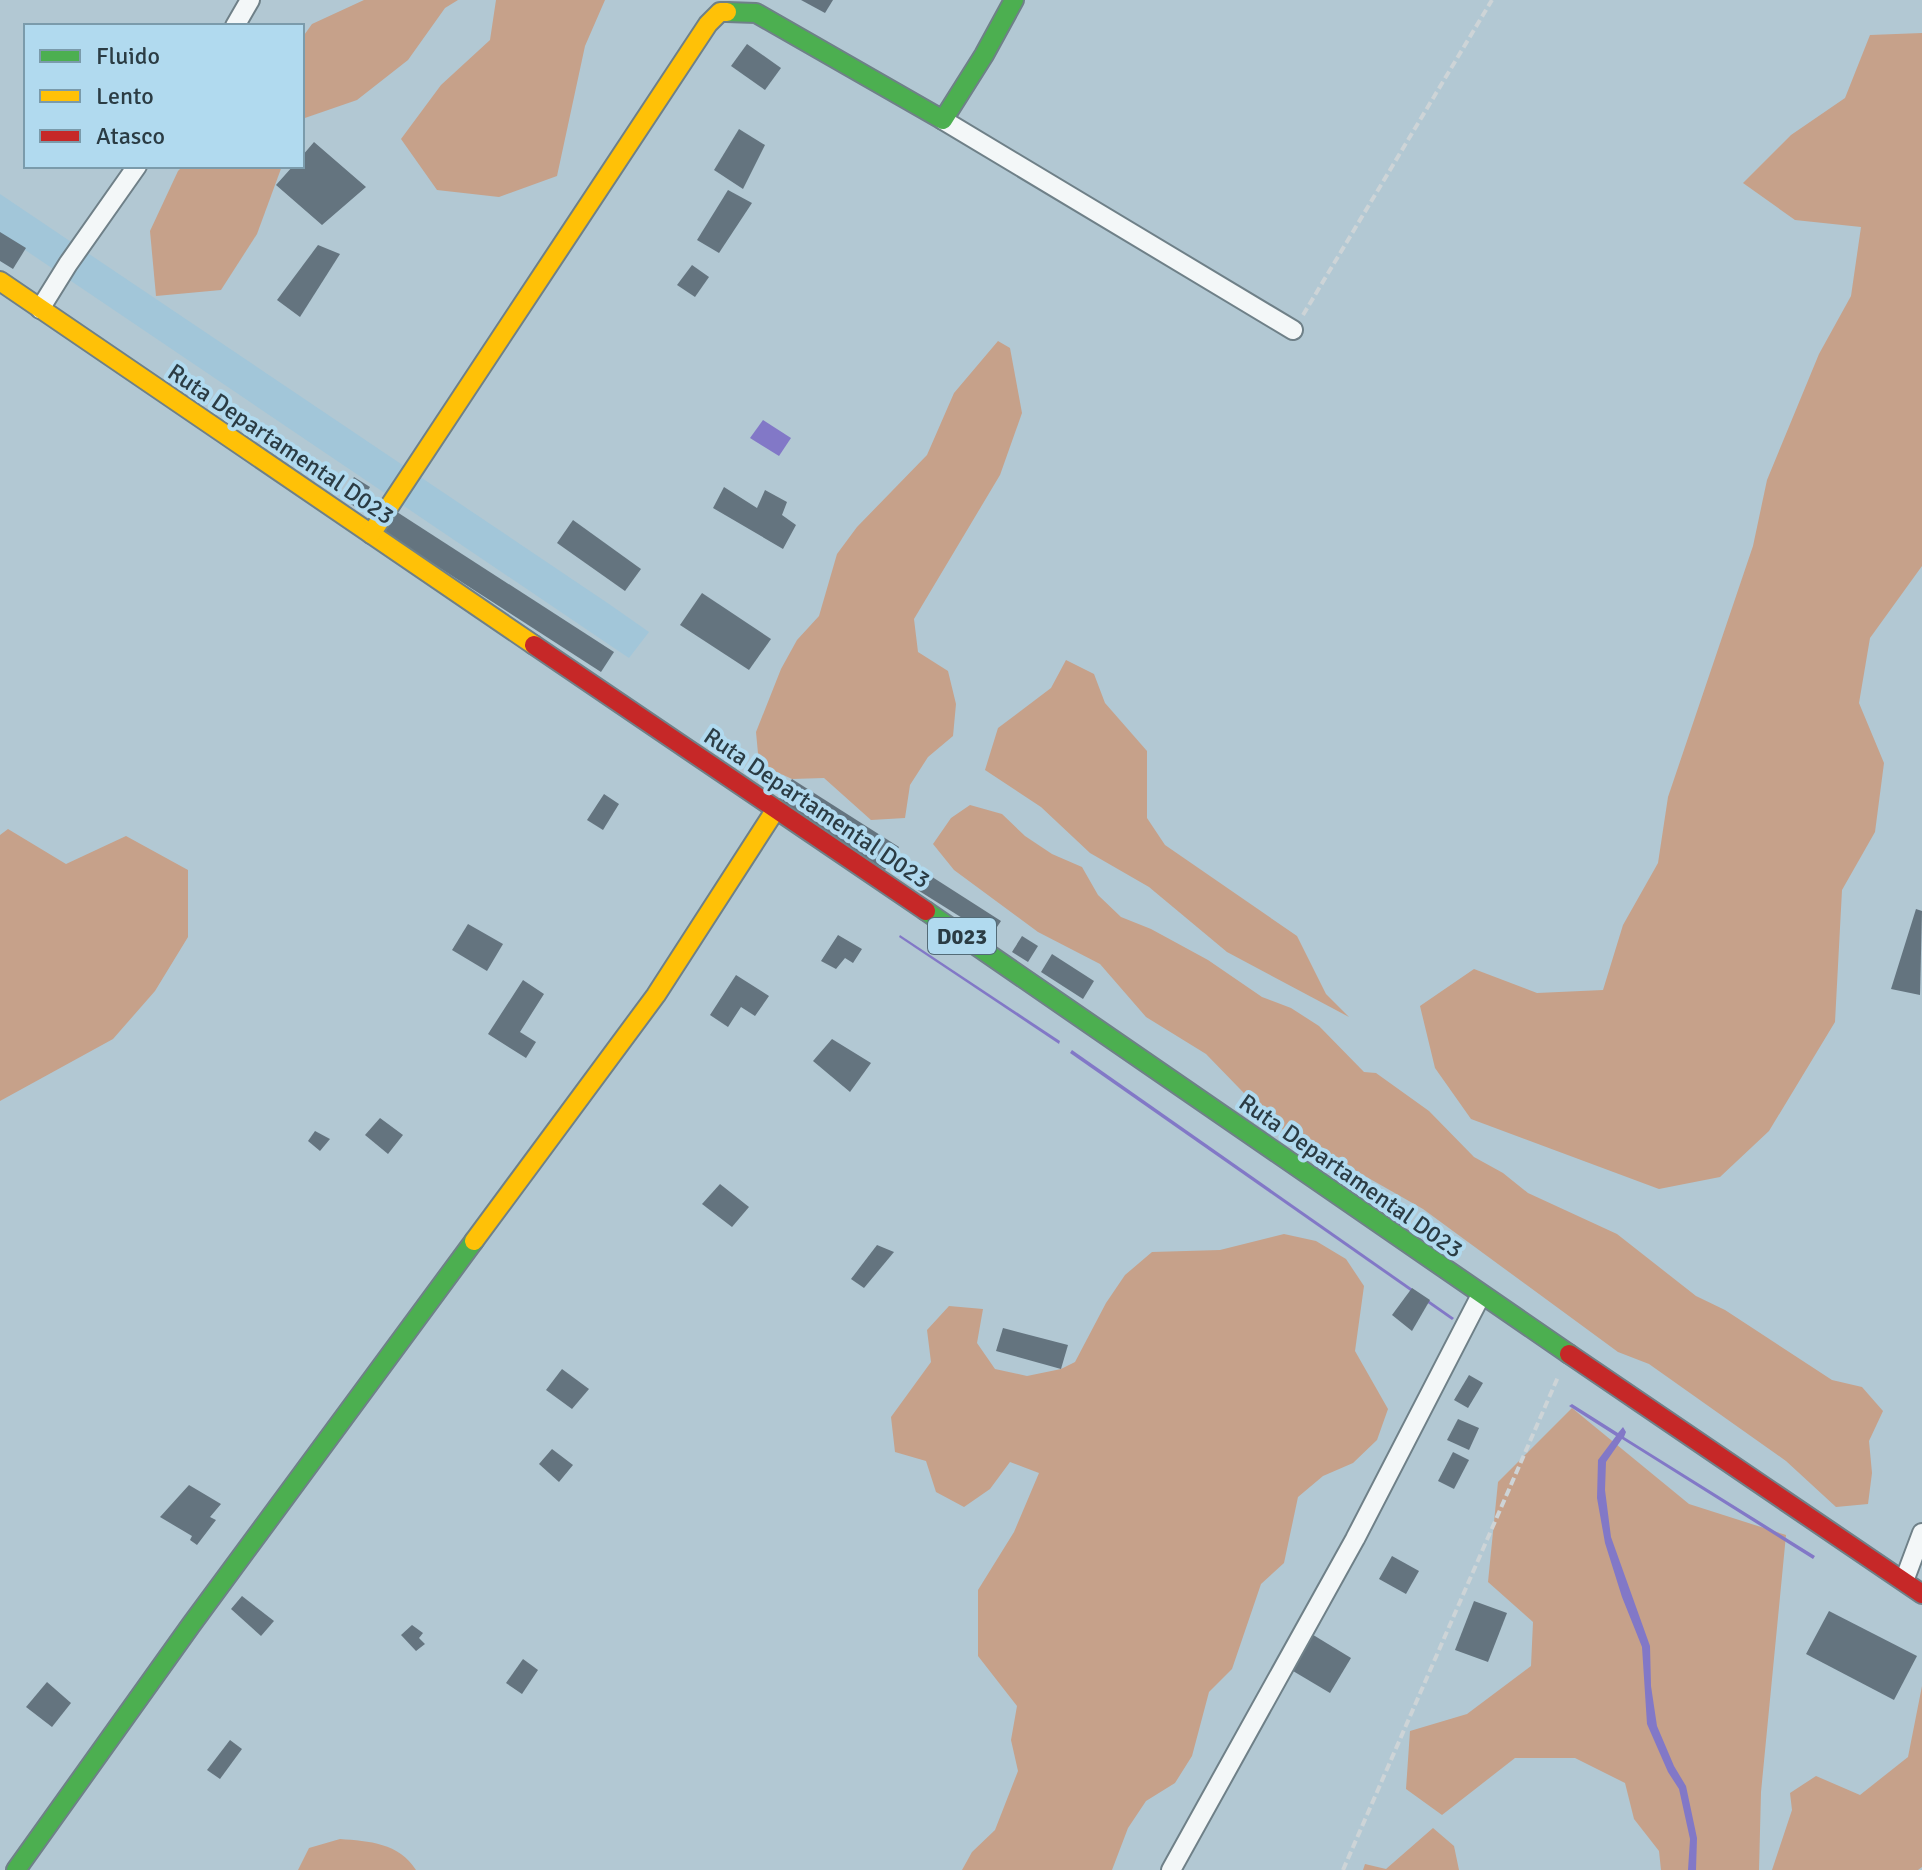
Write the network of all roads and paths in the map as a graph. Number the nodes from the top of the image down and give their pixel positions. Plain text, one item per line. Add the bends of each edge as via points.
1 (250, 0) edge
2 (1014, 0) edge
3 (1492, 0) edge
4 (236, 24) edge
5 (943, 120) junction
6 (136, 168) edge
7 (0, 281) edge
8 (40, 309) junction
9 (1293, 330) joint
10 (371, 534) junction
11 (776, 809) junction
12 (1481, 1295) junction
13 (1568, 1354) junction
14 (1922, 1533) edge
15 (1904, 1581) junction
16 (1922, 1594) edge
17 (16, 1870) edge
18 (1171, 1870) edge
19 (1343, 1870) edge

1 - 4 street
2 - 5 main road
3 - 9 path
5 - 9 street
5 - 10 main road via 756,13 720,12
6 - 8 street
7 - 8 main road, Ruta Departamental D023 / D023
8 - 10 main road, Ruta Departamental D023 / D023
10 - 11 main road, Ruta Departamental D023 / D023
11 - 12 main road, Ruta Departamental D023 / D023
11 - 17 main road via 656,995
12 - 13 main road, Ruta Departamental D023 / D023
12 - 18 street via 1355,1539
13 - 15 main road, Ruta Departamental D023 / D023
13 - 19 path
14 - 15 street
15 - 16 main road, Ruta Departamental D023 / D023

